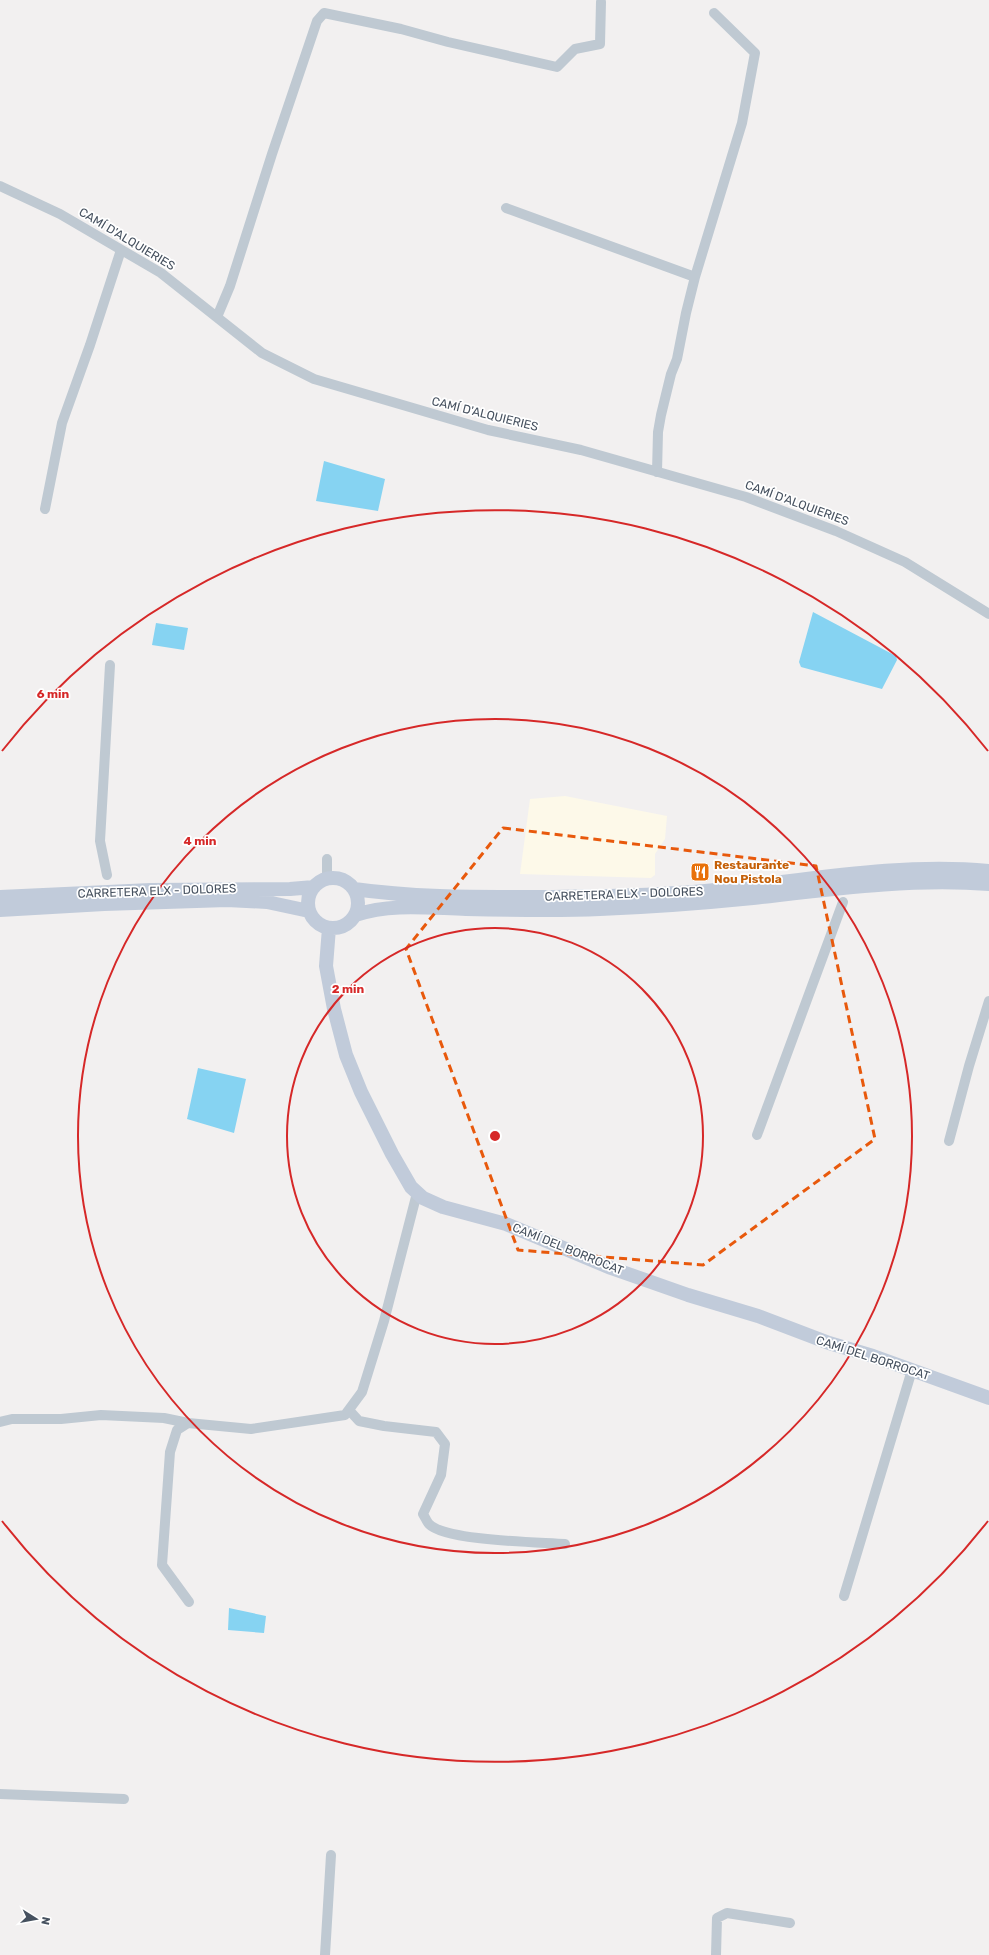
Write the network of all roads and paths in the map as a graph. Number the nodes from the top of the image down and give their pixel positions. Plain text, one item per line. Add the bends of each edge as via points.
1 (601, 2) dead end
2 (714, 13) dead end
3 (0, 186) edge
4 (506, 208) dead end
5 (121, 250) junction
6 (695, 277) junction
7 (217, 317) junction
8 (657, 472) junction
9 (46, 509) dead end
10 (989, 614) edge
11 (110, 665) dead end
12 (326, 859) dead end
13 (989, 871) edge
14 (107, 875) dead end
15 (327, 879) junction
16 (989, 884) edge
17 (314, 887) junction
18 (354, 889) junction
19 (0, 897) edge
20 (843, 902) dead end
21 (0, 910) edge
22 (309, 911) junction
23 (355, 915) junction
24 (330, 928) junction
25 (989, 1002) edge
26 (757, 1135) dead end
27 (949, 1141) dead end
28 (417, 1193) junction
29 (912, 1370) junction
30 (989, 1398) edge
31 (349, 1410) junction
32 (0, 1422) edge
33 (188, 1423) junction
34 (565, 1544) dead end
35 (844, 1596) dead end
36 (189, 1602) dead end
37 (0, 1794) edge
38 (124, 1799) dead end
39 (331, 1855) dead end
40 (790, 1923) dead end
41 (325, 1955) edge
42 (716, 1955) edge

1 - 7 street via 600,44 575,49 557,67 324,14 317,21 230,286
2 - 6 street via 755,53 739,133
3 - 5 street, CAMÍ D'ALQUIERIES via 60,214
4 - 6 street
5 - 7 street, CAMÍ D'ALQUIERIES via 161,273
5 - 9 street via 62,423
6 - 8 street via 677,359 661,415
7 - 8 street, CAMÍ D'ALQUIERIES via 262,353 314,379 488,430 581,450
8 - 10 street, CAMÍ D'ALQUIERIES via 746,497 836,531 905,562
11 - 14 street via 100,841
12 - 15 street
13 - 18 main road, CARRETERA ELX - DOLORES via 920,869 705,891 595,897 478,896
15 - 17 main road
15 - 18 main road via 341,879
16 - 23 main road, CARRETERA ELX - DOLORES via 886,884 715,901 599,909 400,906 372,909
17 - 19 main road, CARRETERA ELX - DOLORES via 151,890
17 - 22 main road via 308,899
18 - 23 main road via 358,900
20 - 26 street
21 - 22 main road, CARRETERA ELX - DOLORES via 227,900 267,902
22 - 24 main road via 315,921
23 - 24 main road via 342,927
24 - 28 main road, CAMÍ DEL BORROCAT via 326,966 346,1054 361,1092 392,1154 411,1188
25 - 27 street
28 - 29 main road, CAMÍ DEL BORROCAT via 443,1207 506,1224 611,1268
28 - 31 street via 384,1321 362,1392
29 - 30 main road, CAMÍ DEL BORROCAT
29 - 35 street
31 - 33 street via 345,1415 251,1429
31 - 34 street via 359,1421 436,1432 444,1444 440,1475 423,1514 430,1525 444,1533 463,1536
32 - 33 street via 12,1419 101,1415 164,1418
33 - 36 street via 177,1430 170,1452 162,1565
37 - 38 street
39 - 41 street
40 - 42 street via 727,1913 716,1918

